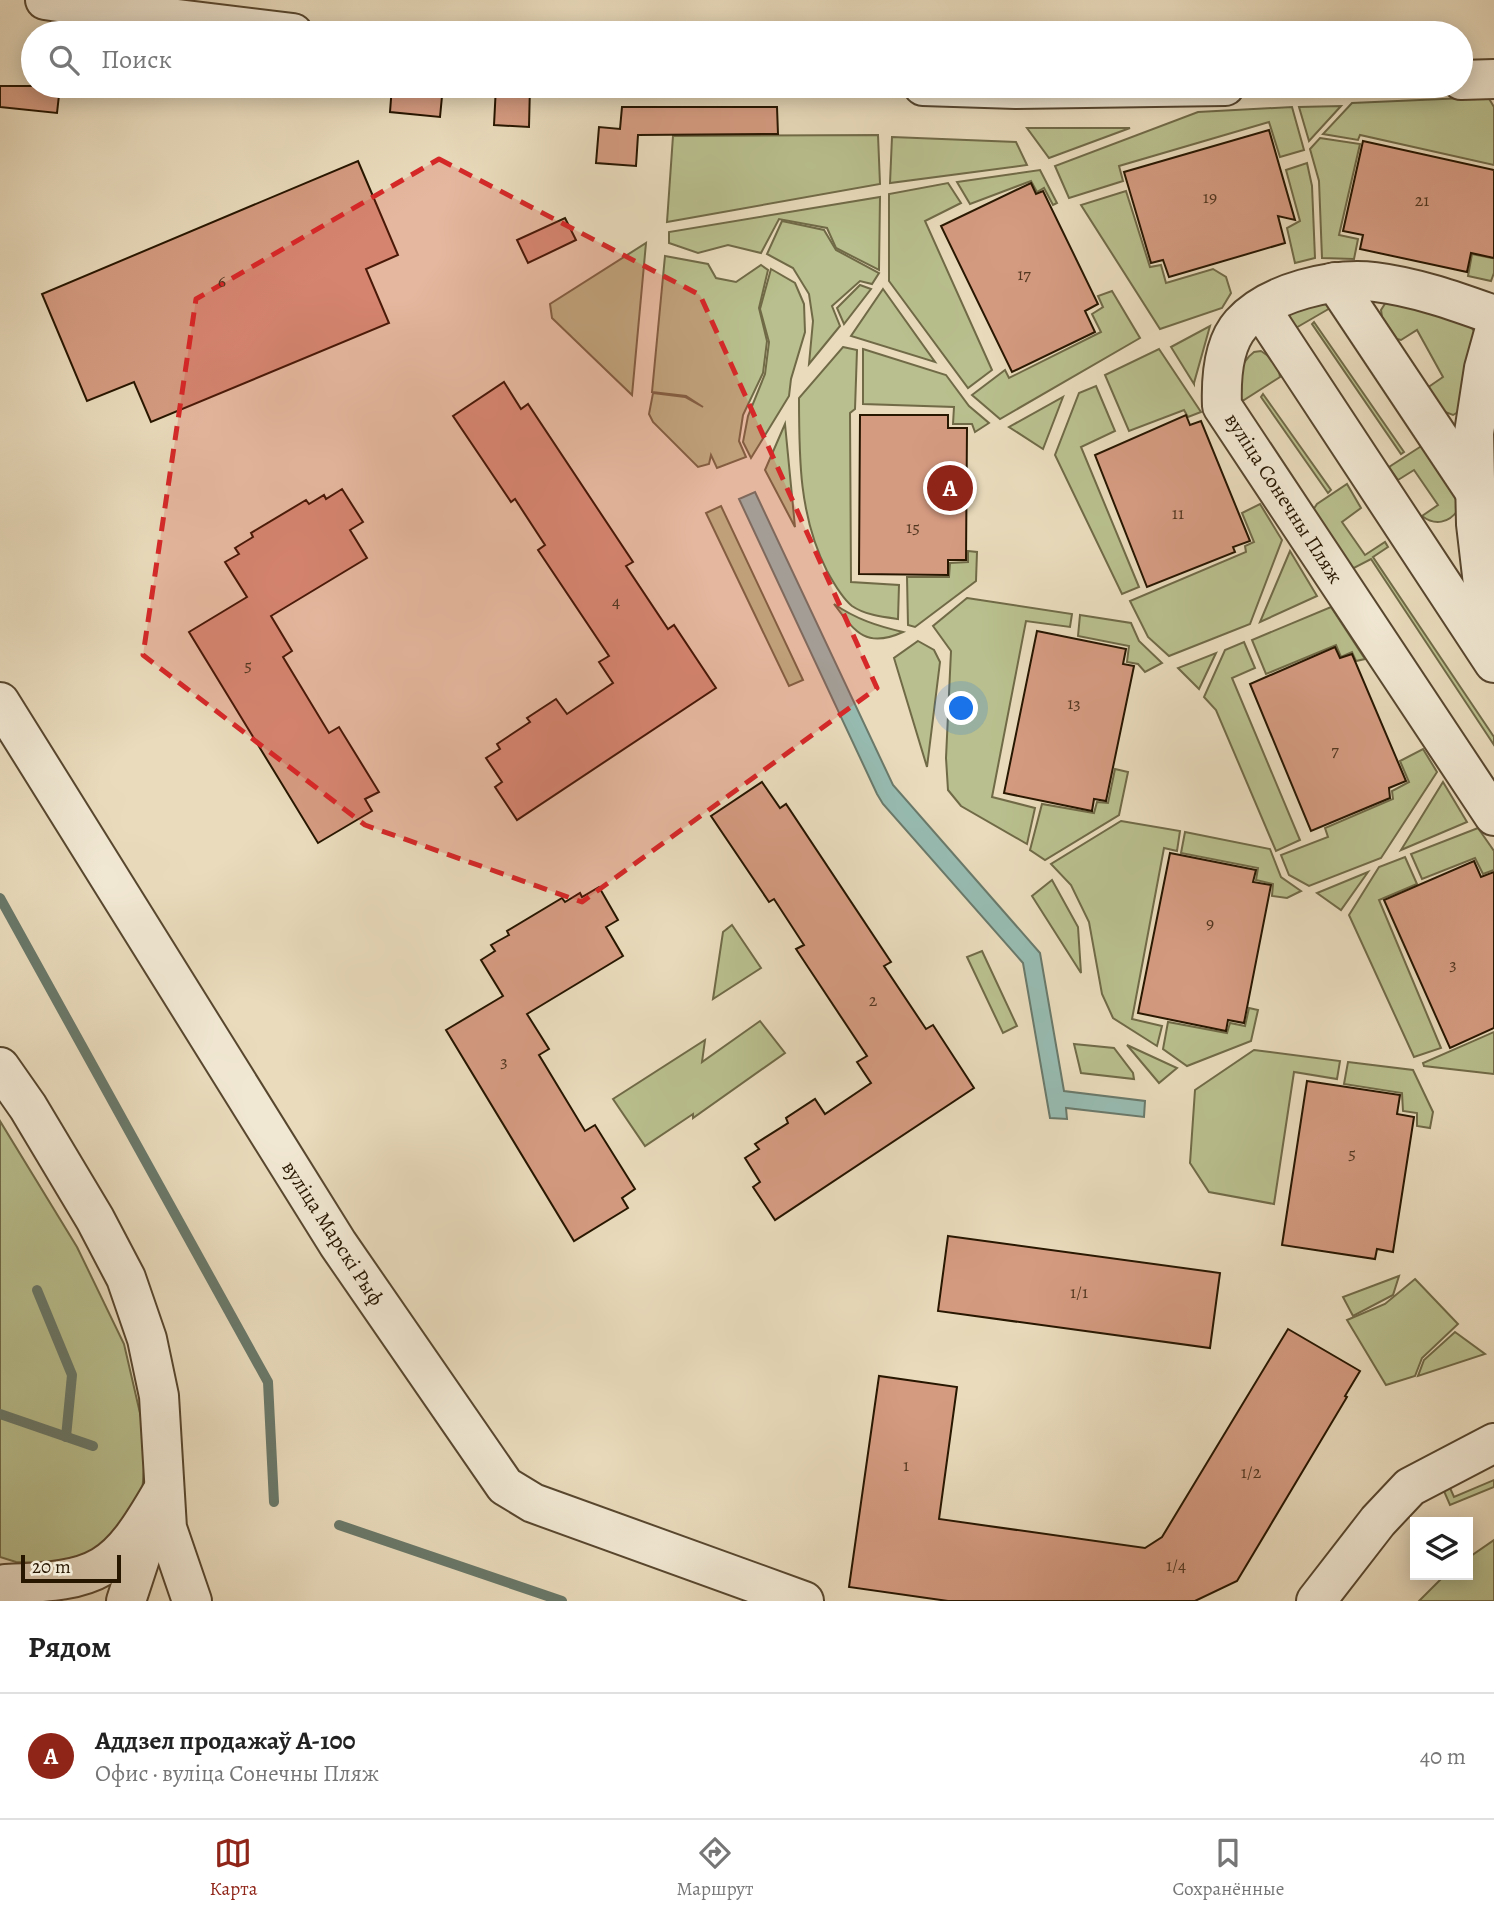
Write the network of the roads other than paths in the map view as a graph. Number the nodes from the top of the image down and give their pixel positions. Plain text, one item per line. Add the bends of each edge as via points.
1 (45, 0) edge
2 (193, 21) edge
3 (1494, 79) edge
4 (1473, 80) edge
5 (1335, 282) junction
6 (1261, 309) junction
7 (1494, 315) edge
8 (1494, 332) edge
9 (1475, 492) junction
10 (1494, 619) edge
11 (1494, 663) edge
12 (0, 702) edge
13 (1494, 816) edge
14 (0, 1067) edge
15 (1494, 1443) edge
16 (163, 1489) junction
17 (2, 1583) edge
18 (52, 1601) edge
19 (126, 1601) edge
20 (192, 1601) edge
21 (804, 1601) edge
22 (1316, 1601) edge

1 - 2 street
3 - 4 street
5 - 6 street, вуліца Сонечны Пляж via 1300,290
5 - 7 street, вуліца Сонечны Пляж via 1376,282 1422,291
5 - 9 street
6 - 11 street
6 - 13 street, вуліца Сонечны Пляж via 1240,324 1232,341 1222,406
8 - 9 street via 1474,433
9 - 10 street via 1483,583
12 - 21 street, вуліца Марскі Рыф via 338,1244 505,1486 533,1503
14 - 16 street via 95,1219 126,1278 147,1339 159,1396
15 - 22 street via 1410,1487
16 - 17 street via 138,1533 114,1560 89,1574 56,1583
16 - 19 street
16 - 20 street via 167,1528
17 - 18 street

